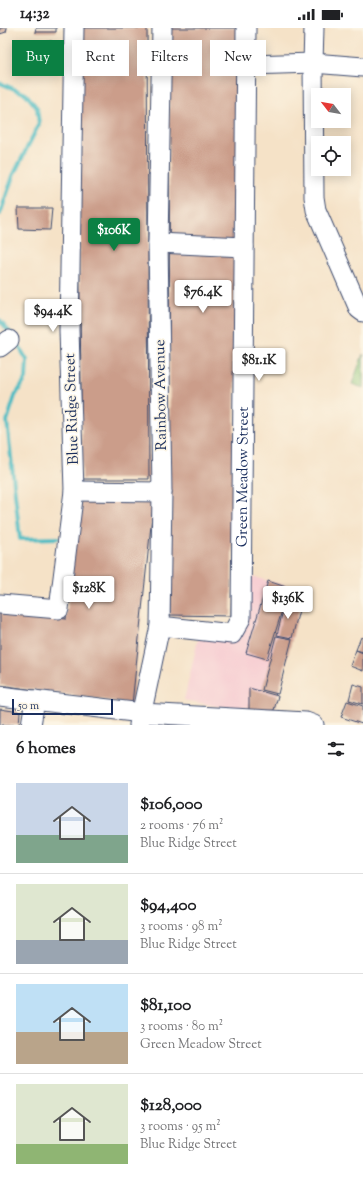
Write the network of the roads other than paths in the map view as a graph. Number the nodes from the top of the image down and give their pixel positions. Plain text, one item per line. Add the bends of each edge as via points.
1 (74, 28) edge
2 (162, 28) edge
3 (246, 28) edge
4 (314, 28) edge
5 (246, 40) edge
6 (313, 63) junction
7 (266, 64) edge
8 (363, 67) edge
9 (245, 76) edge
10 (158, 243) junction
11 (244, 247) junction
12 (363, 312) edge
13 (74, 490) junction
14 (162, 492) junction
15 (0, 604) edge
16 (160, 626) junction
17 (0, 696) edge
18 (35, 700) junction
19 (140, 719) edge
20 (31, 725) edge
21 (314, 725) edge

1 - 13 street, Blue Ridge Street via 69,330
2 - 10 street, Rainbow Avenue
3 - 5 street, Green Meadow Street
4 - 6 street
6 - 7 street
6 - 8 street
6 - 12 street via 316,210 359,309
9 - 11 street, Green Meadow Street
10 - 11 street
10 - 14 street, Rainbow Avenue
11 - 16 street, Green Meadow Street via 242,618 232,634
13 - 14 street
13 - 15 street, Blue Ridge Street via 59,609
14 - 16 street, Rainbow Avenue
16 - 19 street, Rainbow Avenue
17 - 18 street
18 - 19 street
18 - 20 street
19 - 21 street via 306,722

